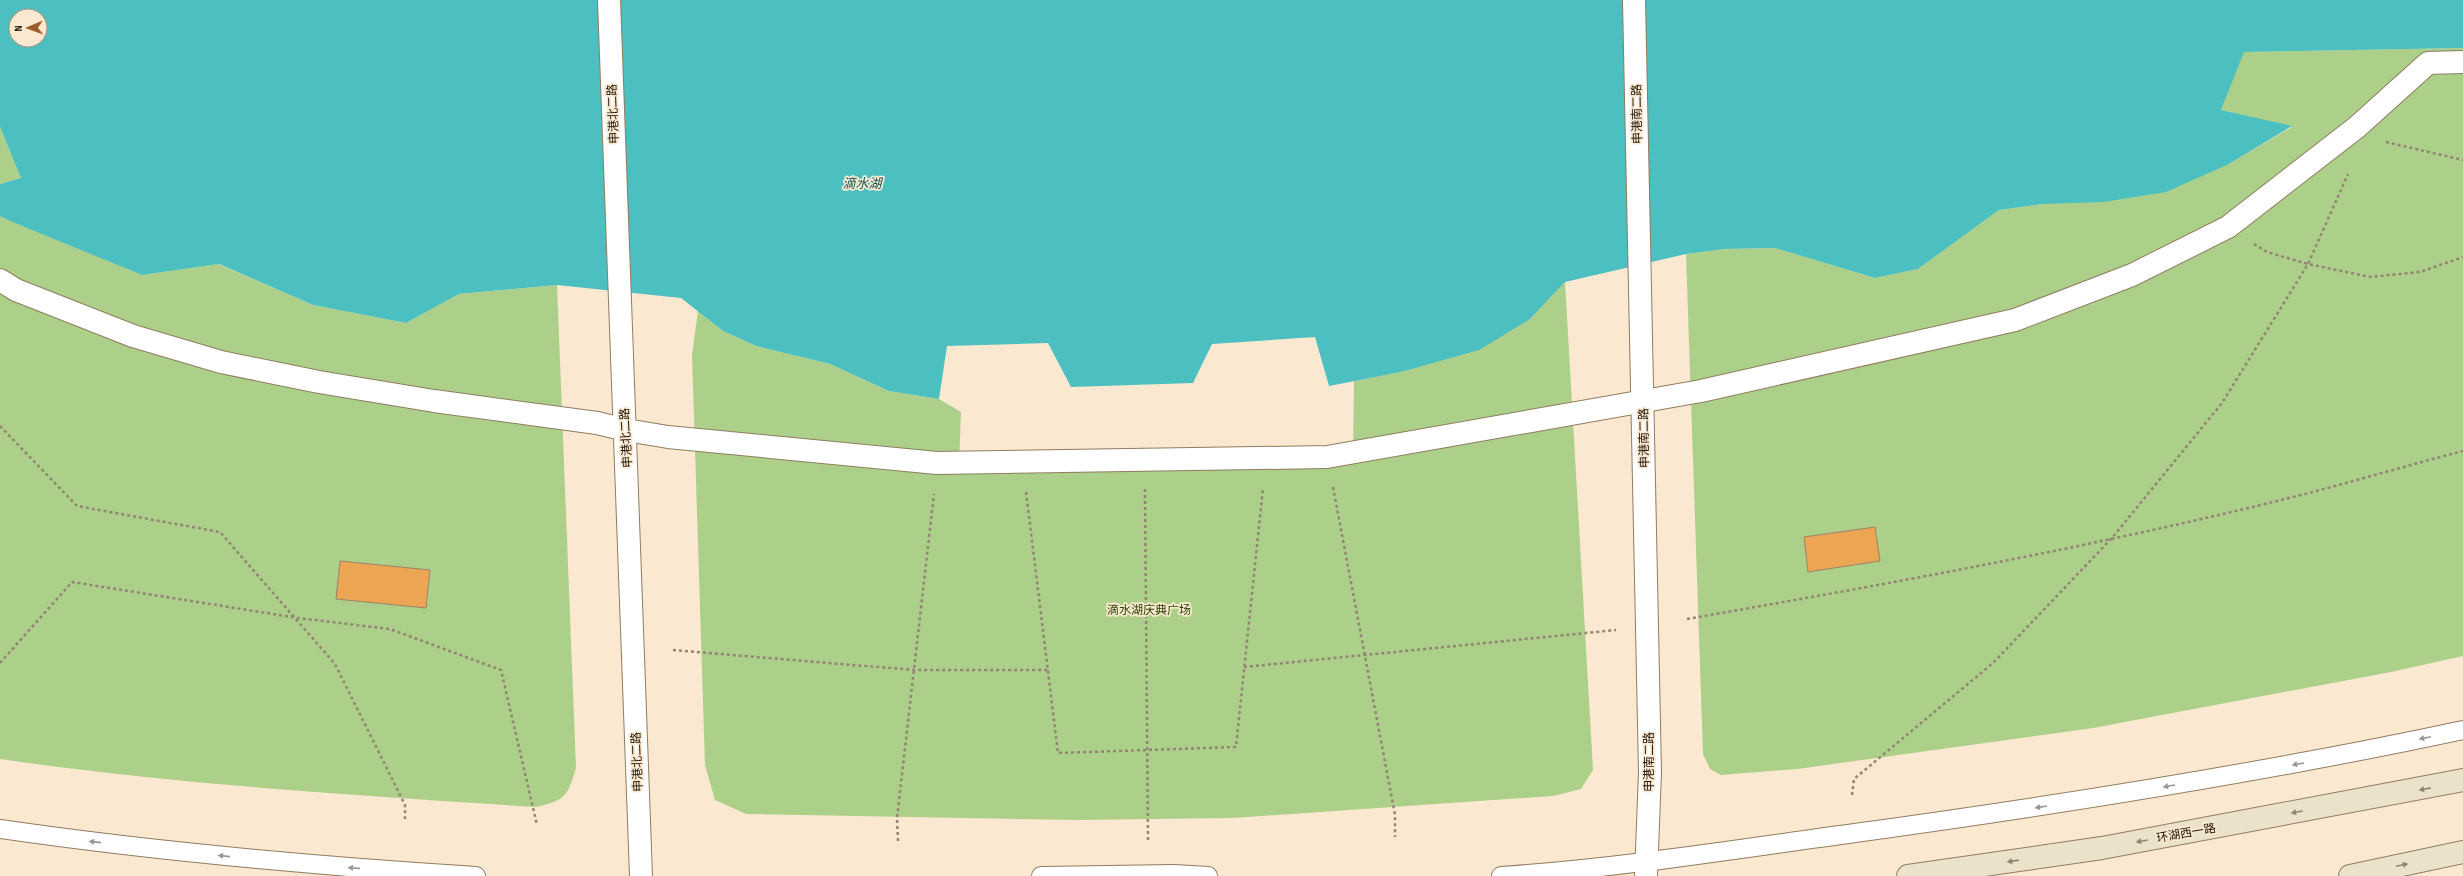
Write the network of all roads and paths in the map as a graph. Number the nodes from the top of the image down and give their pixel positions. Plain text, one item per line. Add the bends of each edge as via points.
1 (609, 0) edge
2 (1634, 0) edge
3 (2463, 62) edge
4 (2357, 127) junction
5 (2463, 160) edge
6 (2348, 172) dead end
7 (2228, 228) junction
8 (2463, 257) edge
9 (2308, 264) junction
10 (0, 280) edge
11 (1643, 402) junction
12 (0, 426) edge
13 (626, 430) junction
14 (2463, 451) edge
15 (1327, 457) junction
16 (1266, 458) junction
17 (1145, 460) junction
18 (1023, 462) junction
19 (937, 463) junction
20 (2112, 538) junction
21 (298, 618) junction
22 (1687, 619) dead end
23 (1616, 630) dead end
24 (674, 650) dead end
25 (1364, 656) junction
26 (0, 663) edge
27 (1244, 667) junction
28 (914, 670) junction
29 (1048, 670) junction
30 (2463, 730) edge
31 (1147, 751) junction
32 (2463, 780) edge
33 (1852, 795) dead end
34 (405, 819) dead end
35 (537, 825) dead end
36 (0, 829) edge
37 (1395, 837) dead end
38 (1148, 840) dead end
39 (898, 841) dead end
40 (2463, 852) edge
41 (1646, 869) edge
42 (476, 876) edge
43 (641, 876) edge
44 (1041, 876) edge
45 (1208, 876) edge
46 (1501, 876) edge
47 (1908, 876) edge
48 (2350, 876) edge

1 - 13 street, 申港北二路 via 618,311
2 - 11 street, 申港南二路
3 - 4 street via 2428,63
4 - 5 path via 2364,136
4 - 7 street
6 - 9 path
7 - 9 path via 2267,252
7 - 11 street via 2132,275 2015,320
8 - 9 path via 2420,272 2370,277
9 - 20 path via 2222,403
10 - 13 street via 16,290 133,336 221,362 434,401 597,423
11 - 15 street
11 - 41 street, 申港南二路 via 1650,772
12 - 21 path via 77,506 220,532
13 - 19 street via 668,437
13 - 43 street, 申港北二路
14 - 20 path via 2302,495
15 - 16 street
15 - 25 path
16 - 17 street
16 - 27 path
17 - 18 street
17 - 31 path
18 - 19 street
18 - 29 path
19 - 28 path
20 - 22 path via 1915,579
20 - 33 path via 1993,663 1854,779
21 - 26 path via 72,582
21 - 34 path via 335,664 405,805
21 - 35 path via 390,628 501,670
23 - 25 path
24 - 28 path
25 - 27 path
25 - 37 path via 1395,815
27 - 31 path via 1236,747
28 - 29 path
28 - 39 path via 896,818
29 - 31 path via 1058,753
30 -> 41 lane via 2326,759 2040,808
31 - 38 path
32 -> 47 main road, 环湖西一路 via 2102,848
42 -> 36 lane via 328,866 87,841
48 -> 40 main road
41 - 46 lane
44 - 45 lane

